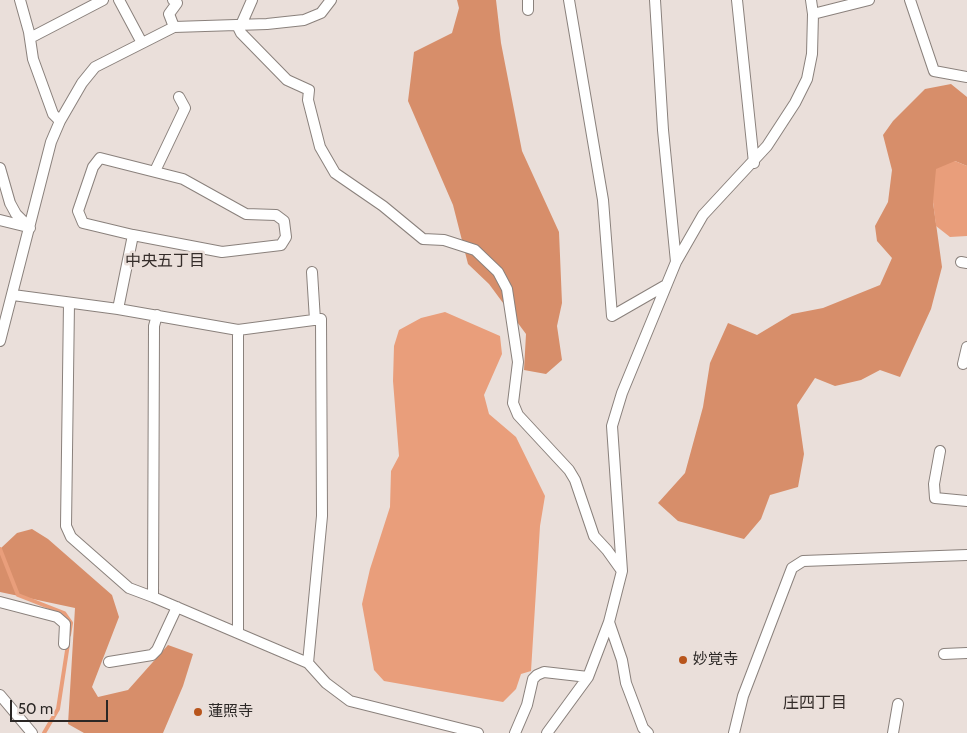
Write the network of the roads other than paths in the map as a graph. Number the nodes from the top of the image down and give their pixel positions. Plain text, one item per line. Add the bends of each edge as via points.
1 (20, 0) edge
2 (103, 0) edge
3 (119, 0) edge
4 (173, 0) edge
5 (252, 0) edge
6 (331, 0) edge
7 (568, 0) edge
8 (655, 0) edge
9 (737, 0) edge
10 (811, 0) edge
11 (869, 0) edge
12 (910, 0) edge
13 (813, 14) junction
14 (239, 25) junction
15 (174, 27) junction
16 (30, 38) junction
17 (142, 43) junction
18 (967, 77) edge
19 (179, 97) dead end
20 (60, 121) junction
21 (754, 163) junction
22 (0, 168) edge
23 (155, 171) junction
24 (0, 220) edge
25 (30, 228) junction
26 (133, 235) junction
27 (676, 262) junction
28 (312, 272) dead end
29 (666, 285) junction
30 (12, 295) junction
31 (69, 303) junction
32 (118, 309) junction
33 (157, 316) junction
34 (315, 320) junction
35 (238, 330) junction
36 (0, 341) edge
37 (967, 347) edge
38 (963, 364) dead end
39 (940, 451) dead end
40 (967, 501) edge
41 (967, 555) edge
42 (622, 571) junction
43 (153, 597) junction
44 (0, 602) edge
45 (176, 607) junction
46 (609, 622) junction
47 (238, 633) junction
48 (64, 644) dead end
49 (967, 653) edge
50 (944, 654) dead end
51 (109, 662) dead end
52 (308, 664) junction
53 (588, 677) junction
54 (0, 695) edge
55 (898, 704) dead end
56 (32, 733) edge
57 (478, 733) edge
58 (515, 733) edge
59 (546, 733) edge
60 (648, 733) edge
61 (734, 733) edge
62 (893, 733) edge

1 - 16 street
2 - 16 street
3 - 17 street
4 - 15 street via 176,3 169,14
5 - 14 street
6 - 14 street via 321,13 304,20
7 - 29 street via 603,200 612,316
8 - 27 street
9 - 21 street
10 - 13 street
11 - 13 street
12 - 18 street via 934,71
13 - 21 street via 812,54 807,79 783,123
14 - 15 street
14 - 42 street via 241,33 287,80 309,90 308,100 320,147 335,173 423,239 444,240 475,250 498,272 506,289 518,362 513,404 518,415 569,470 594,536
15 - 17 street
16 - 20 street via 32,59 53,114
17 - 20 street via 95,67
19 - 23 street via 184,108
20 - 25 street
21 - 27 street via 718,196 703,215
22 - 25 street via 10,203
23 - 26 street via 100,158 93,167 78,211 84,223
23 - 26 street via 183,179 246,214 276,215 284,221 286,237 281,245 222,252
24 - 25 street
25 - 30 street
26 - 32 street
27 - 29 street
28 - 34 street
29 - 42 street via 612,426
30 - 31 street
30 - 36 street
31 - 32 street
31 - 43 street via 66,526 71,537 129,588
32 - 33 street
33 - 35 street
33 - 43 street via 154,326
34 - 35 street
34 - 52 street via 321,319 322,516
35 - 47 street
37 - 38 street
39 - 40 street via 935,498
41 - 61 street via 803,561 792,568 743,696
42 - 46 street
43 - 45 street
44 - 48 street via 57,617 65,624
45 - 47 street
45 - 51 street via 152,655
46 - 53 street
46 - 60 street via 626,683 643,728
47 - 52 street
49 - 50 street
52 - 57 street via 350,701
53 - 58 street via 544,672 537,675
53 - 59 street
54 - 56 street
55 - 62 street

